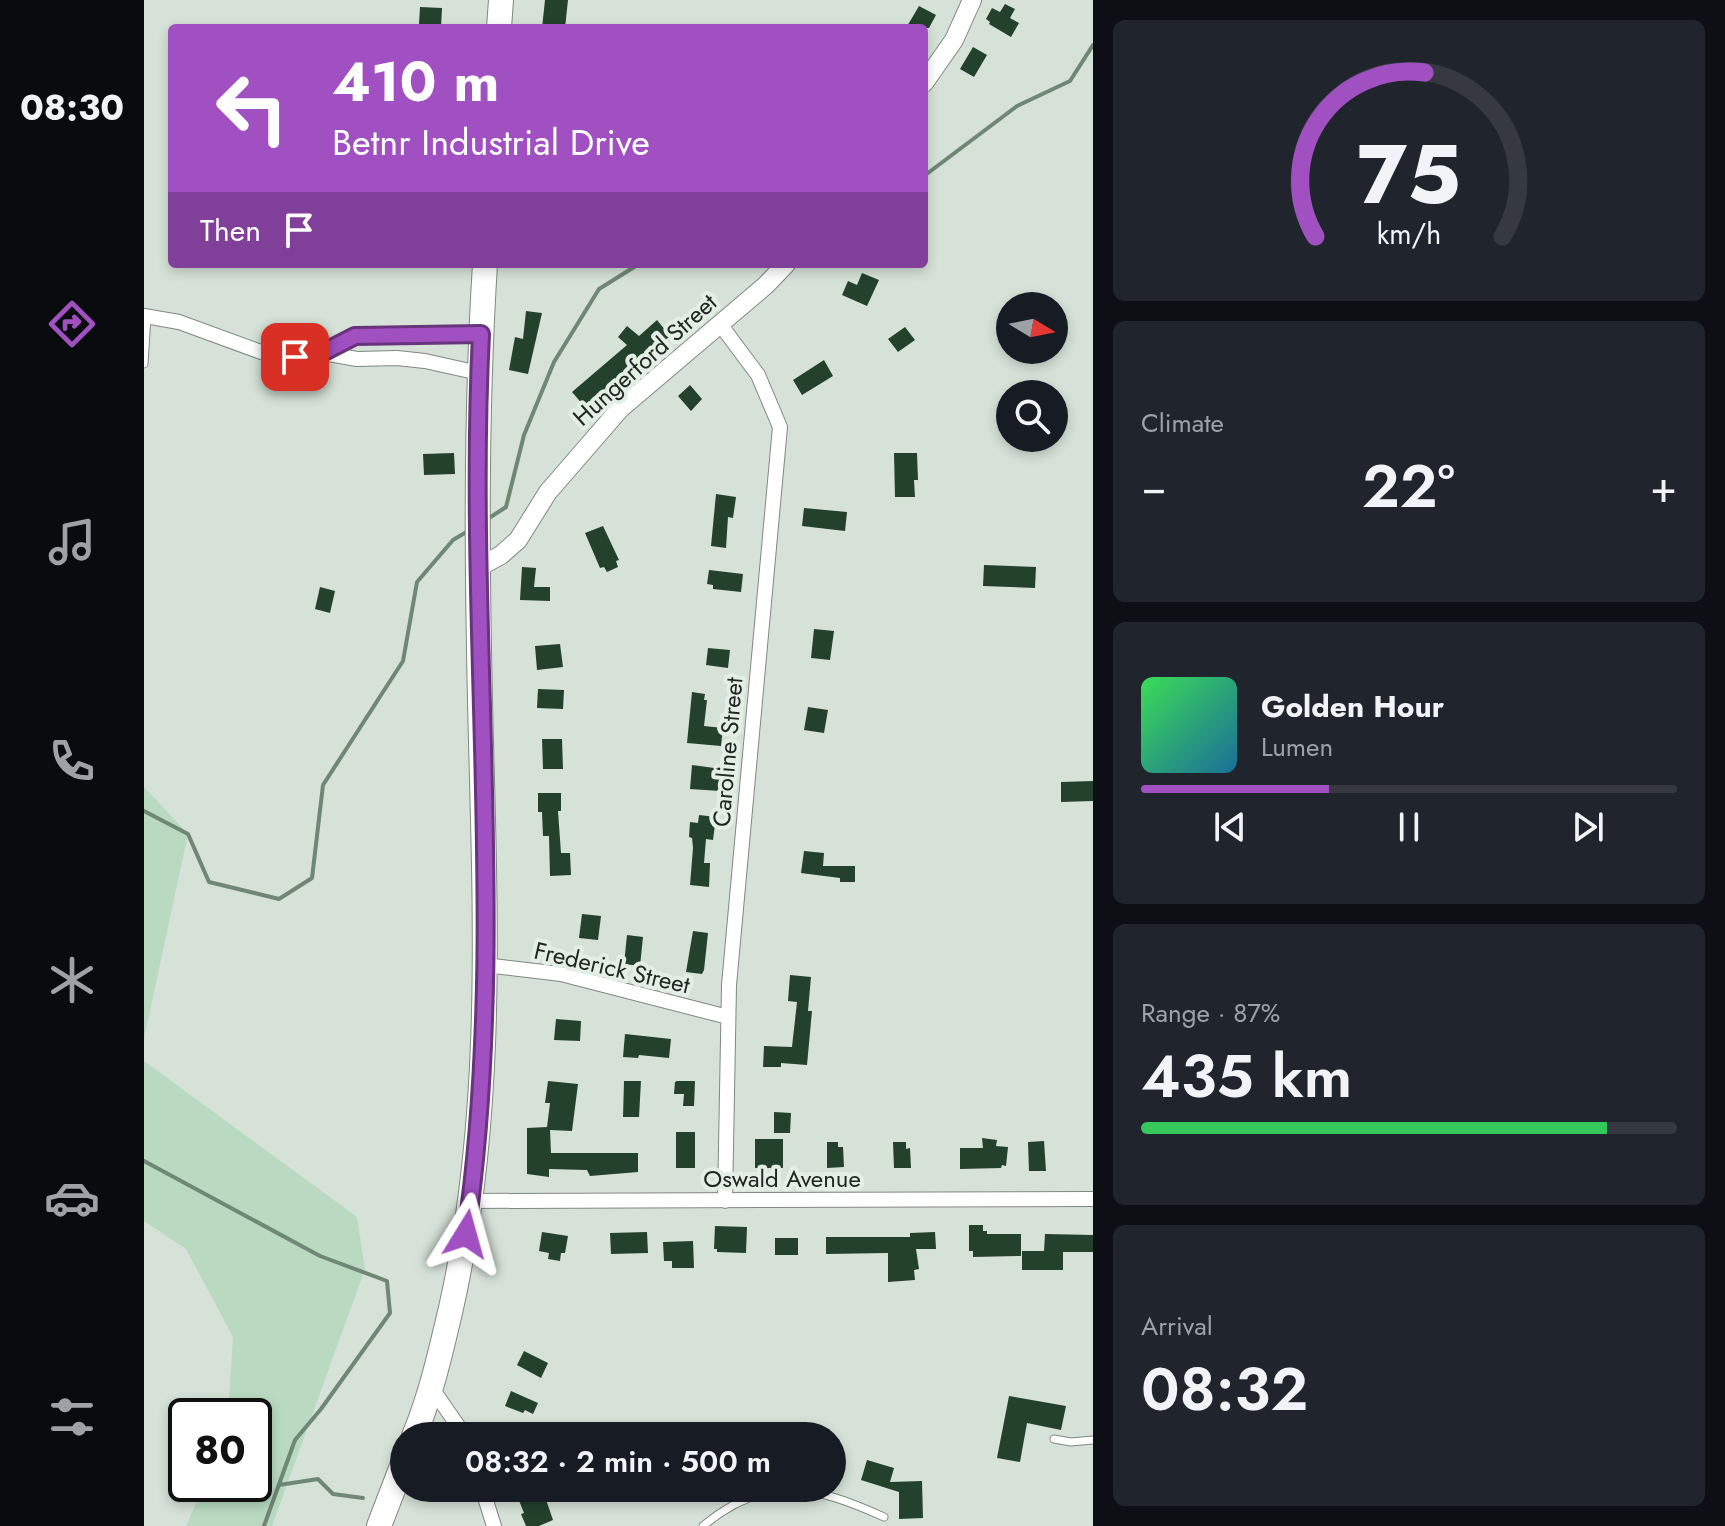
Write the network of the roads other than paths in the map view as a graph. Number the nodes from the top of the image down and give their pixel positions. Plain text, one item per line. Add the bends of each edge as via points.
1 (501, 0) edge
2 (972, 0) edge
3 (499, 24) edge
4 (928, 77) edge
5 (485, 268) edge
6 (782, 268) edge
7 (145, 316) edge
8 (720, 324) junction
9 (481, 334) junction
10 (322, 353) junction
11 (144, 364) edge
12 (479, 373) junction
13 (478, 557) junction
14 (485, 965) junction
15 (728, 1017) junction
16 (1093, 1199) edge
17 (471, 1201) junction
18 (725, 1201) junction
19 (431, 1387) junction
20 (419, 1422) edge
21 (455, 1422) edge
22 (1054, 1439) dead end
23 (1093, 1440) edge
24 (390, 1497) edge
25 (486, 1502) edge
26 (884, 1517) dead end
27 (379, 1526) edge
28 (494, 1526) edge
29 (703, 1526) edge

1 - 3 highway
2 - 4 street via 954,40
5 - 9 highway
6 - 8 street, Hungerford Street
7 - 10 street via 179,322 261,352 295,357
7 - 11 lane
8 - 13 street, Hungerford Street via 620,409 562,474 518,540 501,555
8 - 15 street, Caroline Street via 758,375 780,427
9 - 10 street via 355,336
9 - 12 highway
10 - 12 street via 425,361
12 - 13 highway
13 - 14 highway
14 - 15 street, Frederick Street via 561,974
14 - 17 highway via 481,1101
15 - 18 street, Caroline Street
16 - 18 street, Oswald Avenue
17 - 18 street, Oswald Avenue
17 - 19 highway
19 - 20 highway
19 - 21 street
22 - 23 lane
24 - 27 highway
25 - 28 street
26 - 29 lane via 811,1490 782,1489 726,1508

